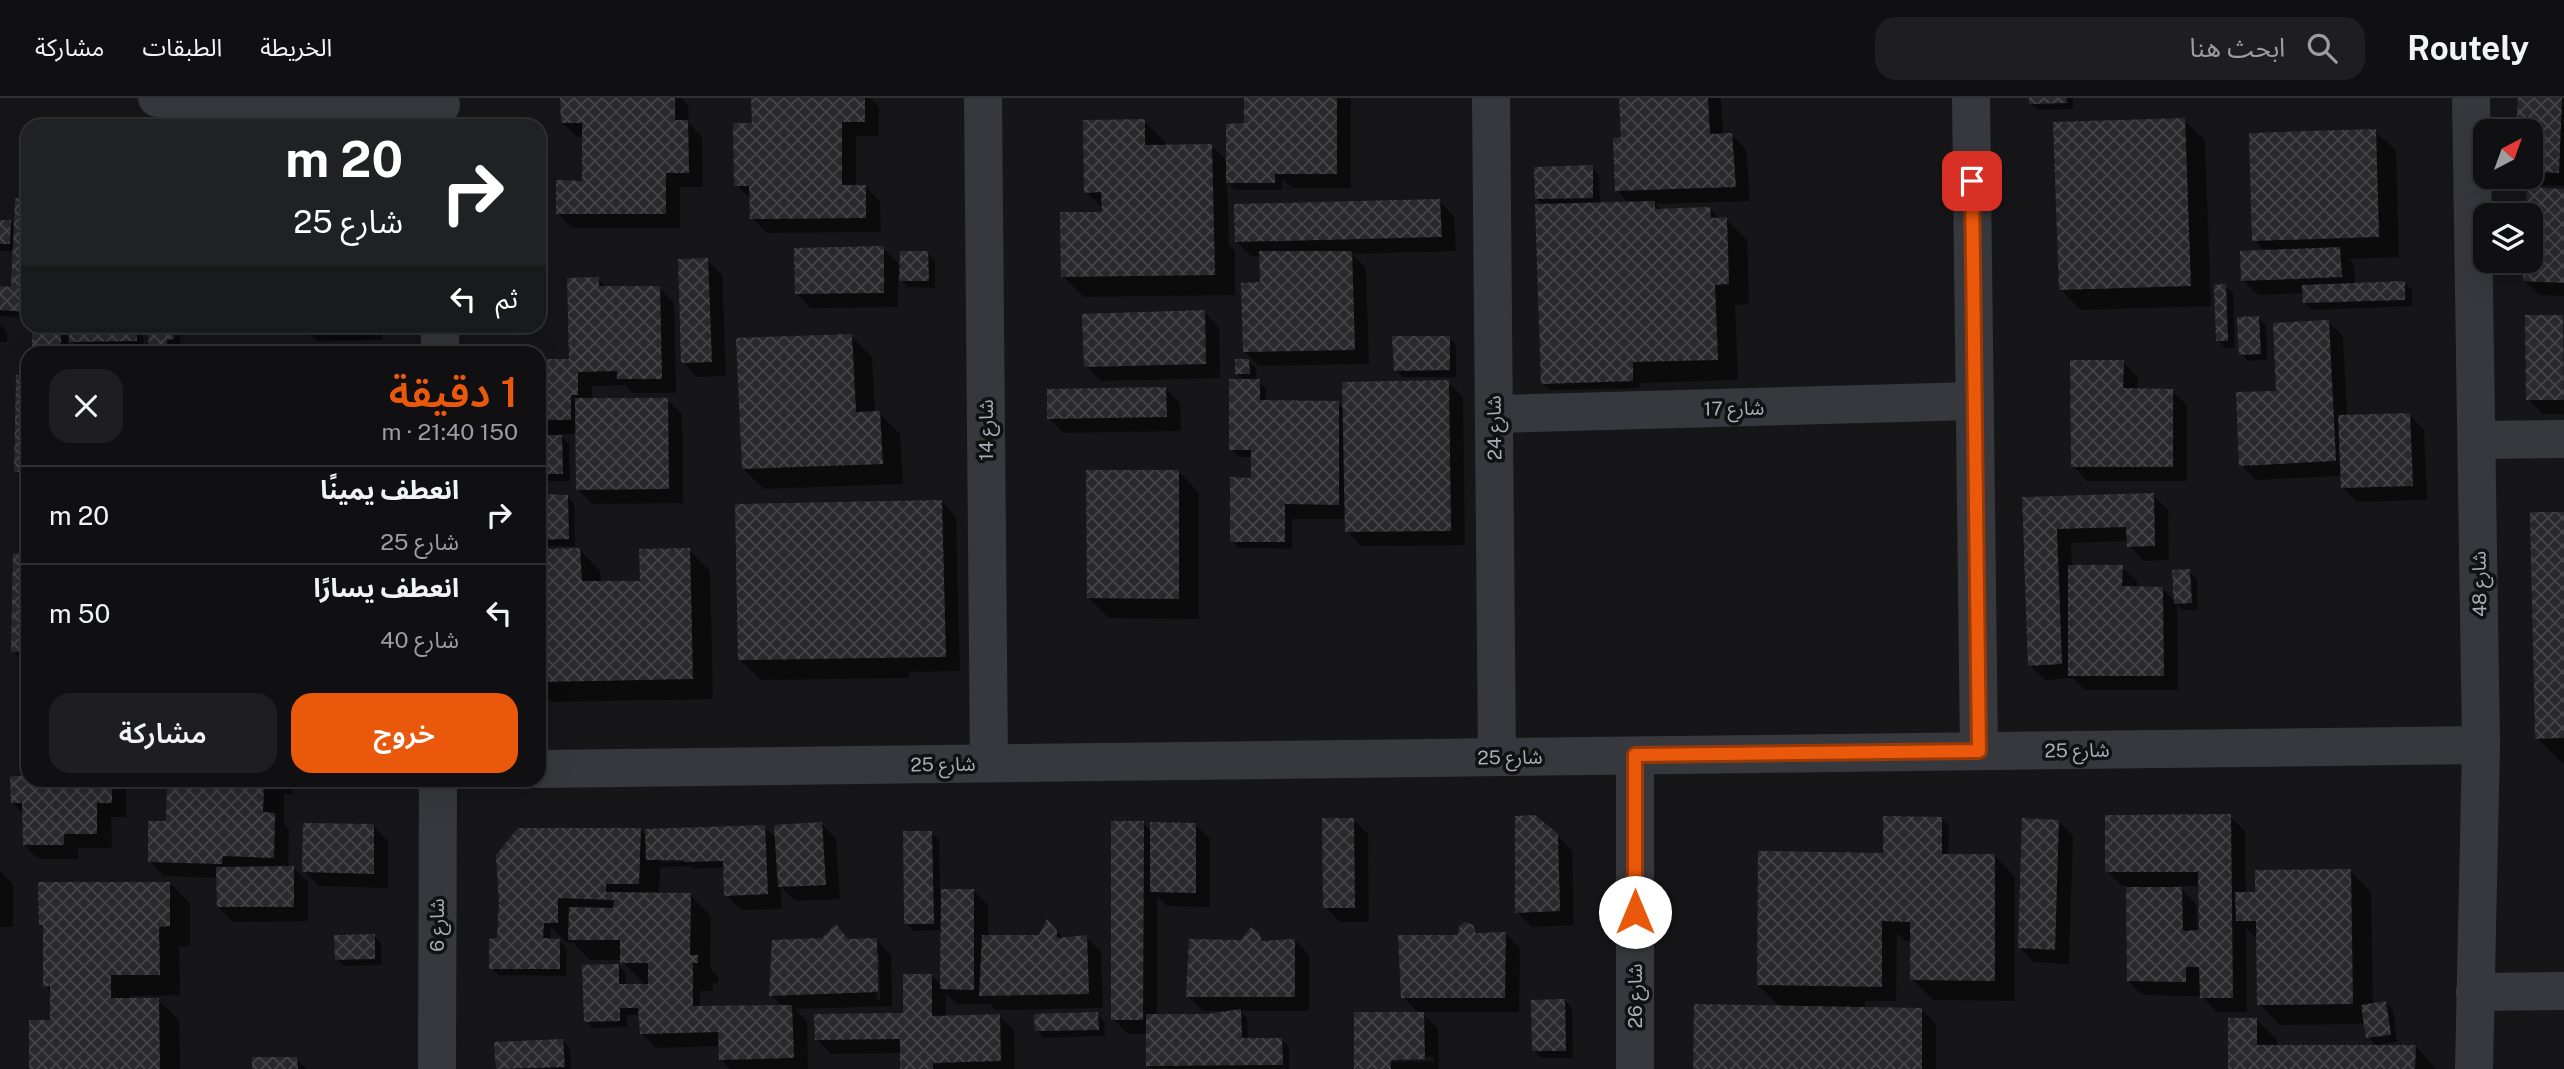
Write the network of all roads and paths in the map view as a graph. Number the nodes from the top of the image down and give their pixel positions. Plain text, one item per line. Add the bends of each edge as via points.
1 (157, 98) edge
2 (983, 98) edge
3 (1491, 98) edge
4 (1971, 98) edge
5 (2471, 98) edge
6 (441, 110) edge
7 (1975, 401) junction
8 (1494, 414) junction
9 (2564, 439) edge
10 (2477, 440) junction
11 (2481, 745) junction
12 (1979, 751) junction
13 (1635, 755) junction
14 (1497, 757) junction
15 (989, 763) junction
16 (546, 769) edge
17 (438, 787) edge
18 (2564, 991) edge
19 (2475, 992) junction
20 (437, 1069) edge
21 (1635, 1069) edge
22 (2474, 1069) edge

1 - 6 street
2 - 15 street, شارع 14
3 - 8 street, شارع 24
4 - 7 street
5 - 10 street, شارع 48
7 - 8 street, شارع 17
7 - 12 street
8 - 14 street, شارع 24
9 - 10 street
10 - 11 street, شارع 48
11 - 12 street, شارع 25
11 - 19 street, شارع 48
12 - 13 street, شارع 25
13 - 14 street, شارع 25
13 - 21 street, شارع 26
14 - 15 street, شارع 25
15 - 16 street, شارع 25
17 - 20 street, شارع 6
18 - 19 street
19 - 22 street, شارع 48

